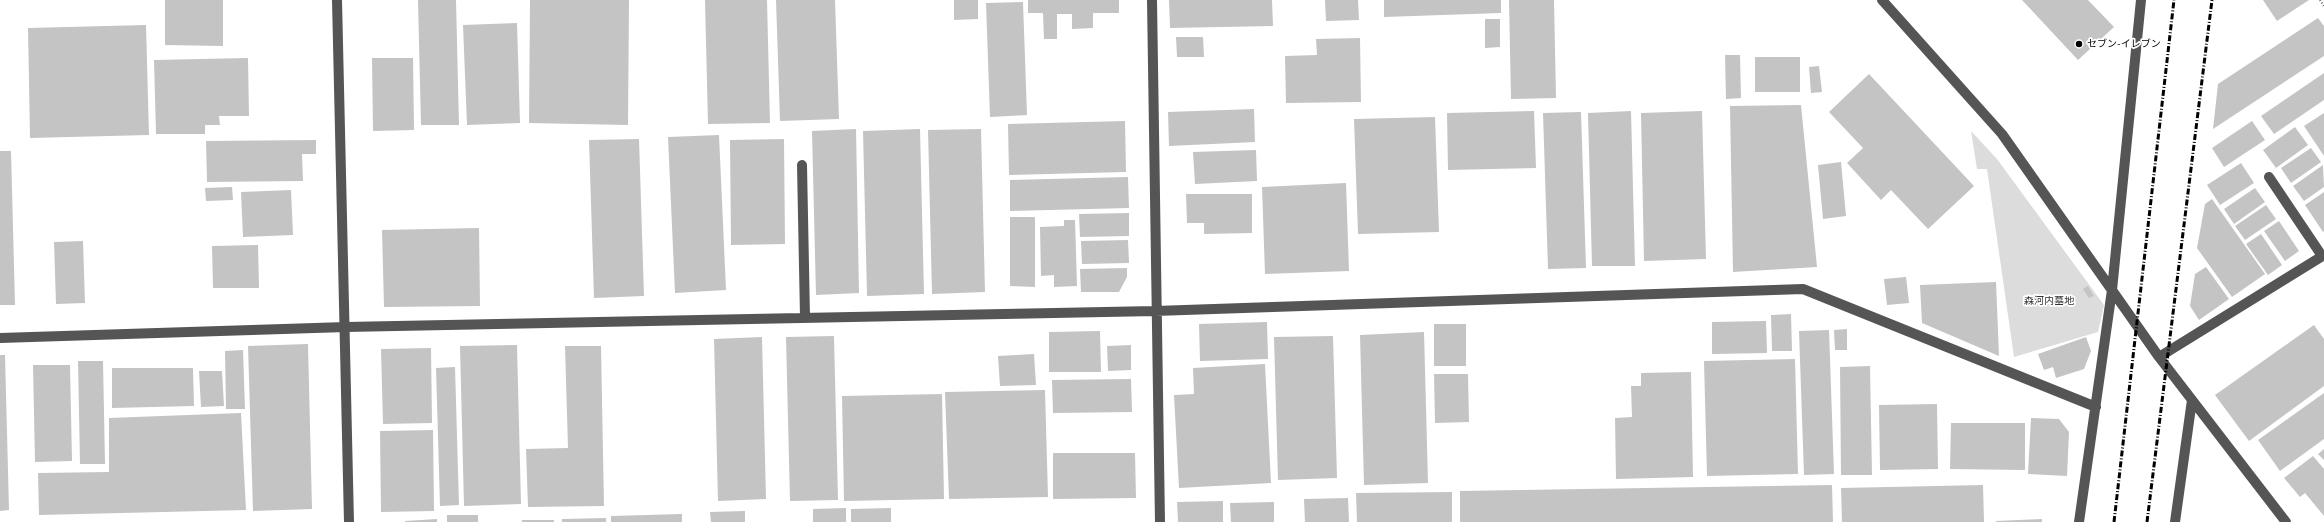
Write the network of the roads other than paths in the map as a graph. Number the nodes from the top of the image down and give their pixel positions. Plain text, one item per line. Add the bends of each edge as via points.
1 (337, 0) edge
2 (1152, 0) edge
3 (1882, 0) edge
4 (2141, 0) edge
5 (802, 165) dead end
6 (2269, 177) dead end
7 (2323, 256) edge
8 (2112, 290) junction
9 (1155, 311) junction
10 (805, 318) junction
11 (346, 327) junction
12 (0, 338) edge
13 (2159, 357) junction
14 (2192, 400) junction
15 (2096, 407) junction
16 (349, 522) edge
17 (1160, 522) edge
18 (2079, 522) edge
19 (2175, 522) edge
20 (2286, 522) edge

1 - 11 street
2 - 9 street
3 - 8 street via 2002,134
4 - 8 street
5 - 10 street
6 - 7 street
7 - 13 street
8 - 13 street
8 - 15 street
9 - 10 street
9 - 15 street via 1802,288
9 - 17 street
10 - 11 street
11 - 12 street
11 - 16 street
13 - 14 street
14 - 19 street
14 - 20 street
15 - 18 street

